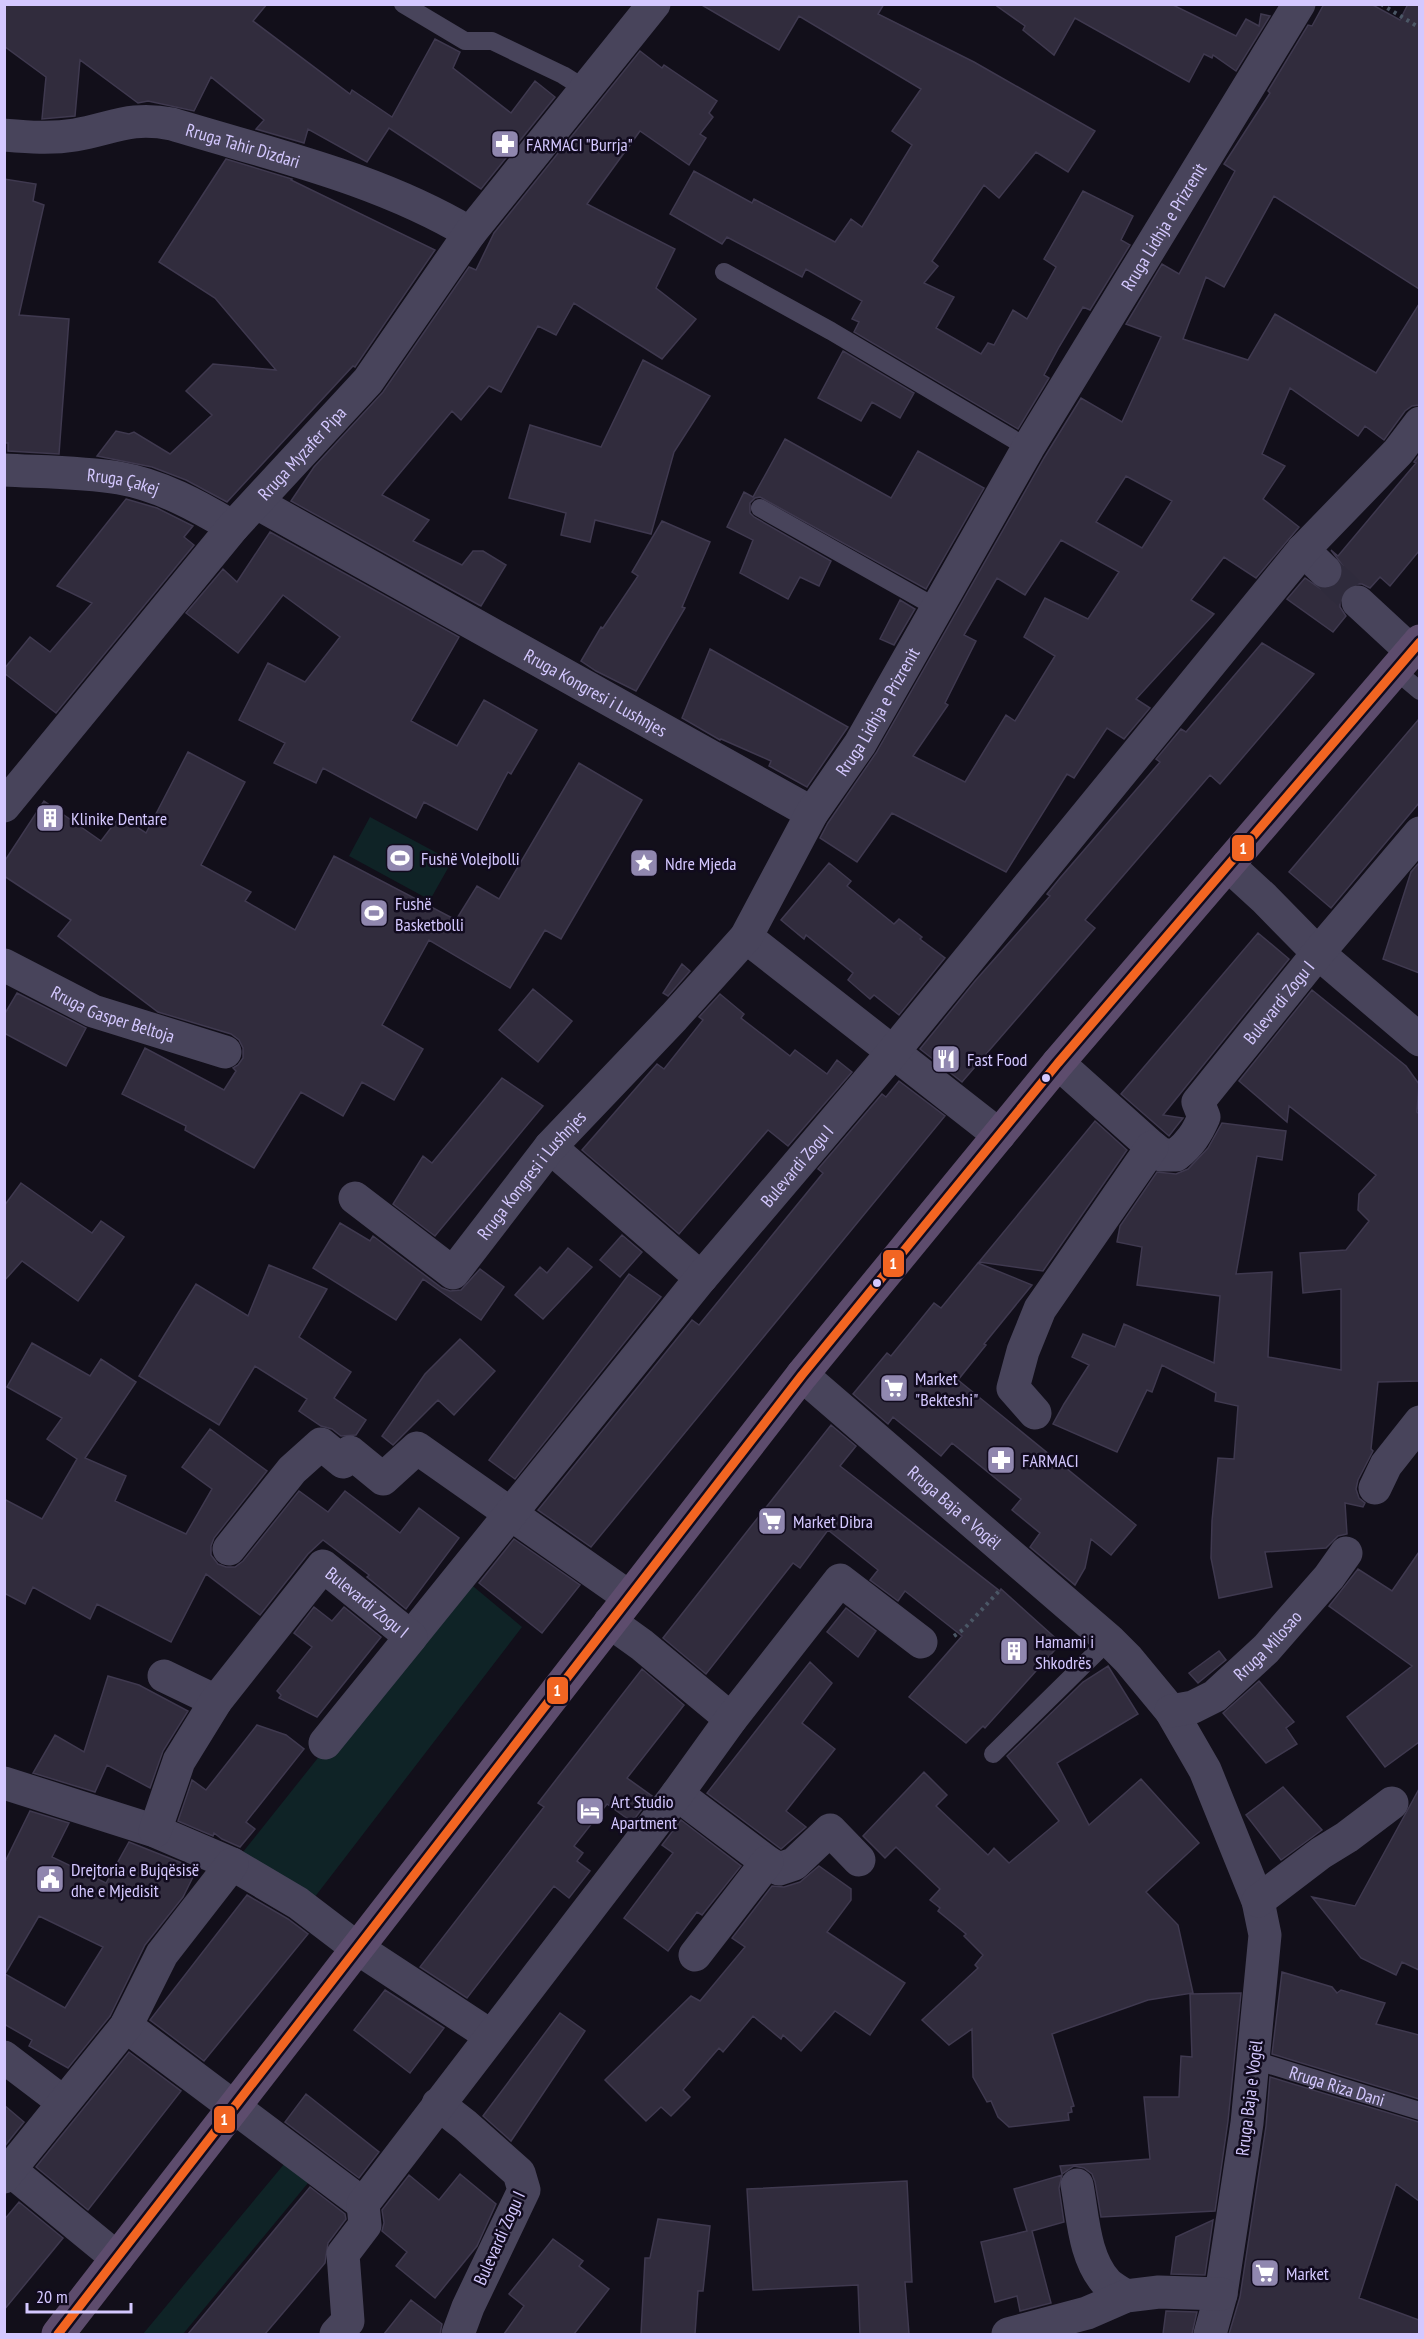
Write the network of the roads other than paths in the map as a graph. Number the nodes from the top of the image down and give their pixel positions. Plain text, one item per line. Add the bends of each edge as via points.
1 (403, 4) edge
2 (654, 4) edge
3 (1298, 5) edge
4 (587, 90) junction
5 (4, 135) edge
6 (470, 233) junction
7 (724, 272) dead end
8 (1419, 423) edge
9 (1028, 448) junction
10 (4, 470) edge
11 (257, 503) junction
12 (760, 508) dead end
13 (233, 527) junction
14 (1358, 602) tunnel mouth
15 (937, 608) junction
16 (1408, 654) edge
17 (1419, 691) edge
18 (4, 806) edge
19 (812, 813) junction
20 (1419, 833) edge
21 (1228, 865) junction
22 (746, 938) junction
23 (1318, 953) junction
24 (4, 965) edge
25 (1419, 1040) edge
26 (225, 1052) dead end
27 (893, 1052) junction
28 (1058, 1064) junction
29 (999, 1135) junction
30 (550, 1147) junction
31 (1152, 1147) junction
32 (355, 1198) dead end
33 (701, 1278) junction
34 (802, 1375) junction
35 (1035, 1413) dead end
36 (1419, 1422) edge
37 (1375, 1488) dead end
38 (510, 1513) junction
39 (229, 1549) dead end
40 (1346, 1553) dead end
41 (629, 1597) junction
42 (610, 1622) junction
43 (411, 1637) junction
44 (1109, 1640) junction
45 (921, 1642) road end
46 (164, 1676) dead end
47 (216, 1701) junction
48 (1171, 1711) junction
49 (731, 1719) junction
50 (325, 1743) dead end
51 (993, 1754) dead end
52 (4, 1783) edge
53 (677, 1794) junction
54 (1392, 1803) dead end
55 (156, 1832) junction
56 (859, 1860) dead end
57 (767, 1862) junction
58 (232, 1864) junction
59 (1258, 1901) junction
60 (357, 1948) junction
61 (695, 1955) dead end
62 (126, 2026) junction
63 (491, 2036) junction
64 (4, 2057) edge
65 (1254, 2060) junction
66 (63, 2102) junction
67 (438, 2104) junction
68 (234, 2107) junction
69 (1419, 2111) edge
70 (7, 2173) edge
71 (1077, 2185) dead end
72 (363, 2204) junction
73 (117, 2258) junction
74 (1221, 2294) junction
75 (1126, 2296) junction
76 (58, 2334) edge
77 (336, 2334) edge
78 (458, 2334) edge
79 (1008, 2334) edge
80 (1210, 2334) edge

1 - 4 lane via 465,41 492,41
2 - 4 street, Rruga Myzafer Pipa
3 - 9 street, Rruga Lidhja e Prizrenit
4 - 6 street, Rruga Myzafer Pipa
5 - 6 street, Rruga Tahir Dizdari via 41,139 128,121 171,124 372,184 436,212
6 - 11 street, Rruga Myzafer Pipa via 368,381
7 - 9 lane
8 - 27 street, Bulevardi Zogu I via 1314,561
9 - 15 street, Rruga Lidhja e Prizrenit
10 - 13 street, Rruga Çakej via 119,478 155,488
11 - 13 street, Rruga Myzafer Pipa
11 - 19 street, Rruga Kongresi i Lushnjes
12 - 15 lane
13 - 18 street, Rruga Myzafer Pipa
14 - 16 street
15 - 19 street, Rruga Lidhja e Prizrenit via 860,744
16 - 17 lane
16 - 21 main road
19 - 22 street, Rruga Kongresi i Lushnjes
20 - 23 street, Bulevardi Zogu I
21 - 23 street
21 - 28 main road
22 - 27 street
22 - 30 street, Rruga Kongresi i Lushnjes
23 - 25 street
23 - 31 street, Bulevardi Zogu I via 1198,1102 1204,1117 1187,1146 1176,1155 1162,1155
24 - 26 street, Rruga Gasper Beltoja via 93,1011
27 - 29 street
27 - 33 street, Bulevardi Zogu I
28 - 29 main road
28 - 31 street, Bulevardi Zogu I
29 - 34 main road
30 - 32 street, Rruga Kongresi i Lushnjes via 453,1273
30 - 33 street
31 - 35 street via 1040,1309 1013,1388
33 - 38 street, Bulevardi Zogu I
34 - 41 main road
34 - 44 street, Rruga Baja e Vogël
36 - 37 street via 1386,1465
38 - 39 street via 417,1448 383,1479 350,1452 343,1462 321,1444 292,1470
38 - 41 street
38 - 43 street, Bulevardi Zogu I
40 - 48 street, Rruga Milosao via 1266,1649 1215,1696 1193,1707
41 - 42 main road
42 - 49 street
42 - 60 main road
43 - 47 street, Bulevardi Zogu I via 323,1566
43 - 50 street, Bulevardi Zogu I
44 - 48 street, Rruga Baja e Vogël
44 - 51 lane
45 - 49 street via 840,1580
46 - 47 street
47 - 55 street, Bulevardi Zogu I via 179,1761
48 - 59 street, Rruga Baja e Vogël via 1205,1770
49 - 53 street
52 - 55 street
53 - 57 street
53 - 63 street
54 - 59 street
55 - 58 street
56 - 57 street via 830,1830 794,1864 779,1869
57 - 61 street
58 - 60 street via 298,1903
58 - 62 street via 162,1954
59 - 65 street, Rruga Baja e Vogël via 1265,1935
60 - 63 street
60 - 68 main road
62 - 66 street
62 - 68 street
63 - 67 street
64 - 66 street
65 - 69 lane, Rruga Riza Dani
65 - 74 street, Rruga Baja e Vogël
66 - 70 street
67 - 72 street
67 - 78 street, Bulevardi Zogu I via 519,2173 524,2190
68 - 72 street
68 - 73 main road
70 - 73 street
71 - 75 street via 1095,2266 1108,2284
72 - 77 street via 365,2225 343,2254 348,2320
73 - 76 main road
74 - 75 street via 1159,2292
74 - 80 street, Rruga Baja e Vogël
75 - 79 street via 1087,2313

